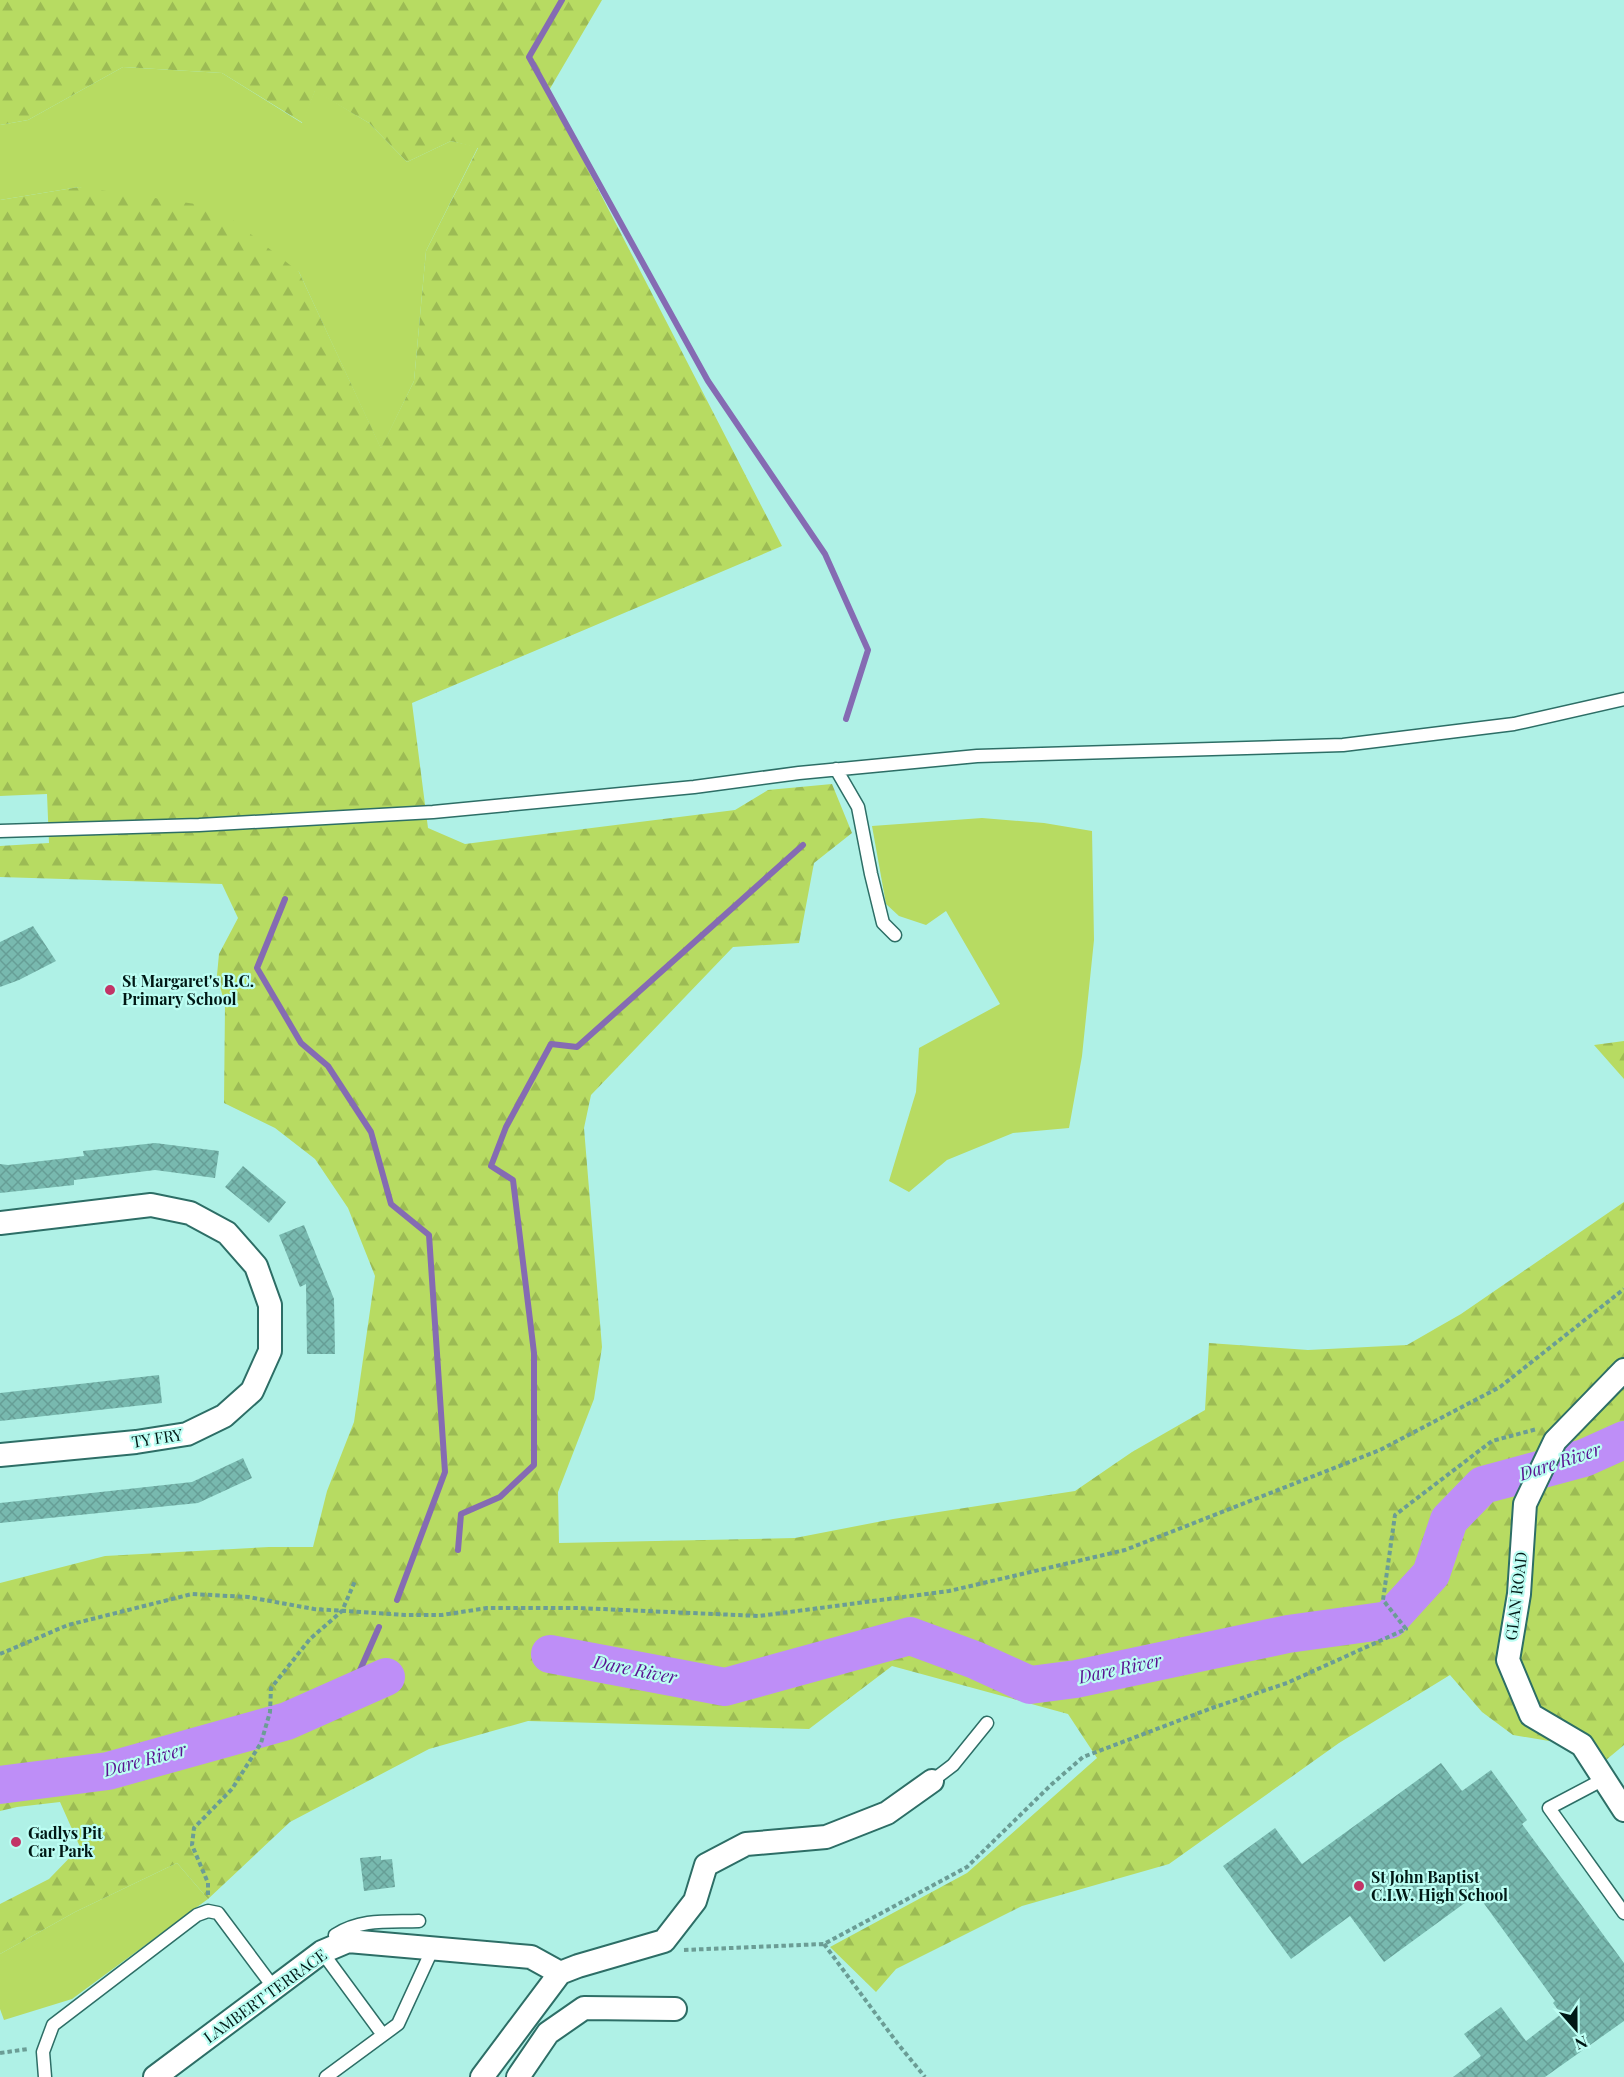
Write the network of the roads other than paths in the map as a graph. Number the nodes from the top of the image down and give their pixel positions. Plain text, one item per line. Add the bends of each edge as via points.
1 (1624, 699) edge
2 (836, 769) junction
3 (0, 831) edge
4 (895, 935) dead end
5 (0, 1223) edge
6 (1624, 1370) edge
7 (0, 1455) edge
8 (987, 1723) dead end
9 (1604, 1779) junction
10 (932, 1781) joint
11 (1624, 1810) edge
12 (1624, 1913) edge
13 (419, 1921) dead end
14 (433, 1948) junction
15 (330, 1949) junction
16 (569, 1970) junction
17 (274, 1988) junction
18 (675, 2009) dead end
19 (383, 2035) junction
20 (45, 2077) edge
21 (155, 2077) edge
22 (326, 2077) edge
23 (482, 2077) edge
24 (518, 2077) edge

1 - 2 lane via 1514,724 1343,745 977,756
2 - 3 lane via 694,787 398,814
2 - 4 lane via 858,807 884,923
5 - 7 street, TY FRY via 151,1205 190,1214 227,1233 256,1266 270,1305 270,1351 252,1391 224,1416 187,1434
6 - 9 street, GLAN ROAD via 1555,1441 1525,1504 1519,1594 1508,1660 1531,1715 1582,1745
8 - 10 lane via 953,1765
9 - 11 street, GLAN ROAD
9 - 12 lane via 1549,1808
10 - 16 street via 887,1813 826,1838 746,1844 706,1865 695,1901 664,1941
13 - 15 lane via 350,1926 335,1935
14 - 15 street, LAMBERT TERRACE via 348,1941
14 - 16 street, LAMBERT TERRACE via 531,1957
14 - 19 lane via 398,2024
15 - 17 street, LAMBERT TERRACE
15 - 19 lane
16 - 23 street
17 - 20 lane via 218,1913 197,1915 53,2025 43,2052
17 - 21 street, LAMBERT TERRACE
18 - 24 street via 584,2008 548,2033
19 - 22 lane

